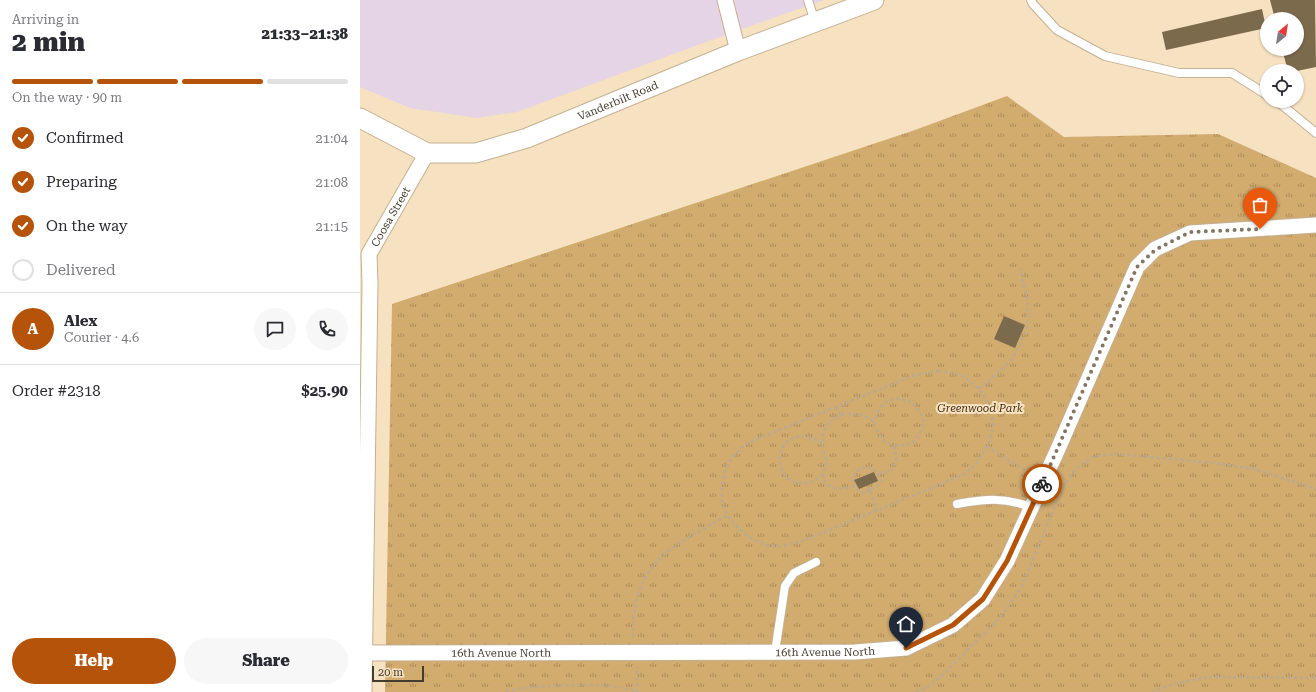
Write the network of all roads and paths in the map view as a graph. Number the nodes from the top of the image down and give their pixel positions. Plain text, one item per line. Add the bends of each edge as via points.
1 (725, 0) edge
2 (808, 0) edge
3 (874, 0) edge
4 (1031, 0) edge
5 (815, 22) junction
6 (738, 51) junction
7 (1260, 91) edge
8 (1286, 108) edge
9 (360, 118) edge
10 (1316, 132) edge
11 (427, 152) junction
12 (1316, 225) edge
13 (1020, 269) dead end
14 (979, 389) junction
15 (836, 407) junction
16 (840, 415) junction
17 (874, 425) junction
18 (822, 443) junction
19 (894, 446) junction
20 (987, 446) junction
21 (879, 473) junction
22 (823, 474) junction
23 (1045, 478) junction
24 (854, 486) junction
25 (1316, 489) edge
26 (870, 490) junction
27 (957, 504) dead end
28 (1032, 507) junction
29 (877, 510) junction
30 (728, 515) junction
31 (816, 562) dead end
32 (775, 652) junction
33 (362, 653) edge
34 (635, 653) junction
35 (1316, 678) edge
36 (364, 692) edge
37 (506, 692) edge
38 (638, 692) edge
39 (916, 692) edge
40 (1152, 692) edge

1 - 6 street
2 - 5 lane
3 - 5 street, Vanderbilt Road
4 - 7 lane via 1057,30 1105,56 1179,73 1232,73
5 - 6 street, Vanderbilt Road
6 - 11 street, Vanderbilt Road via 527,138 476,152
8 - 10 lane
9 - 11 street, Vanderbilt Road
11 - 33 street, Coosa Street via 369,254
12 - 23 street, 16th Avenue North via 1190,232 1155,250 1137,267
13 - 14 path via 1027,298 1028,326 1010,363
14 - 15 path via 965,377 938,371 915,375
14 - 20 path via 992,408 993,426
15 - 16 path
15 - 30 path via 747,443 733,457 726,469 722,496
16 - 17 path via 853,413 865,416
16 - 18 path via 828,424
17 - 19 path via 885,441
17 - 19 path via 881,406 887,402 903,399 911,401 917,407 923,422 918,437 911,444
18 - 22 path via 826,458
18 - 22 path via 805,436 795,437 782,449 779,460 780,470 791,481 797,483 812,482
19 - 21 path via 898,456 892,470
20 - 23 path
20 - 29 path via 977,463 965,474
21 - 24 path via 867,467 860,469 854,474
21 - 26 path via 881,480
22 - 24 path via 827,482 840,490
23 - 28 street, 16th Avenue North
24 - 26 path via 863,493
25 - 39 path via 1255,469 1214,463 1116,454 1092,457 1075,470 1063,487 1021,588 1002,615 945,673 926,688
26 - 29 path
27 - 28 lane via 986,499 1014,501
28 - 32 street, 16th Avenue North via 1007,561 983,599 953,625 906,648 855,652
29 - 30 path via 800,542 775,546 755,541 743,533
30 - 34 path via 680,541 656,561 638,591 632,620
31 - 32 lane via 794,572 785,586
32 - 34 street, 16th Avenue North
33 - 34 street, 16th Avenue North
33 - 36 street, Coosa Street
34 - 38 path
35 - 40 path via 1210,677 1176,683
37 - 38 path via 519,688 588,684

